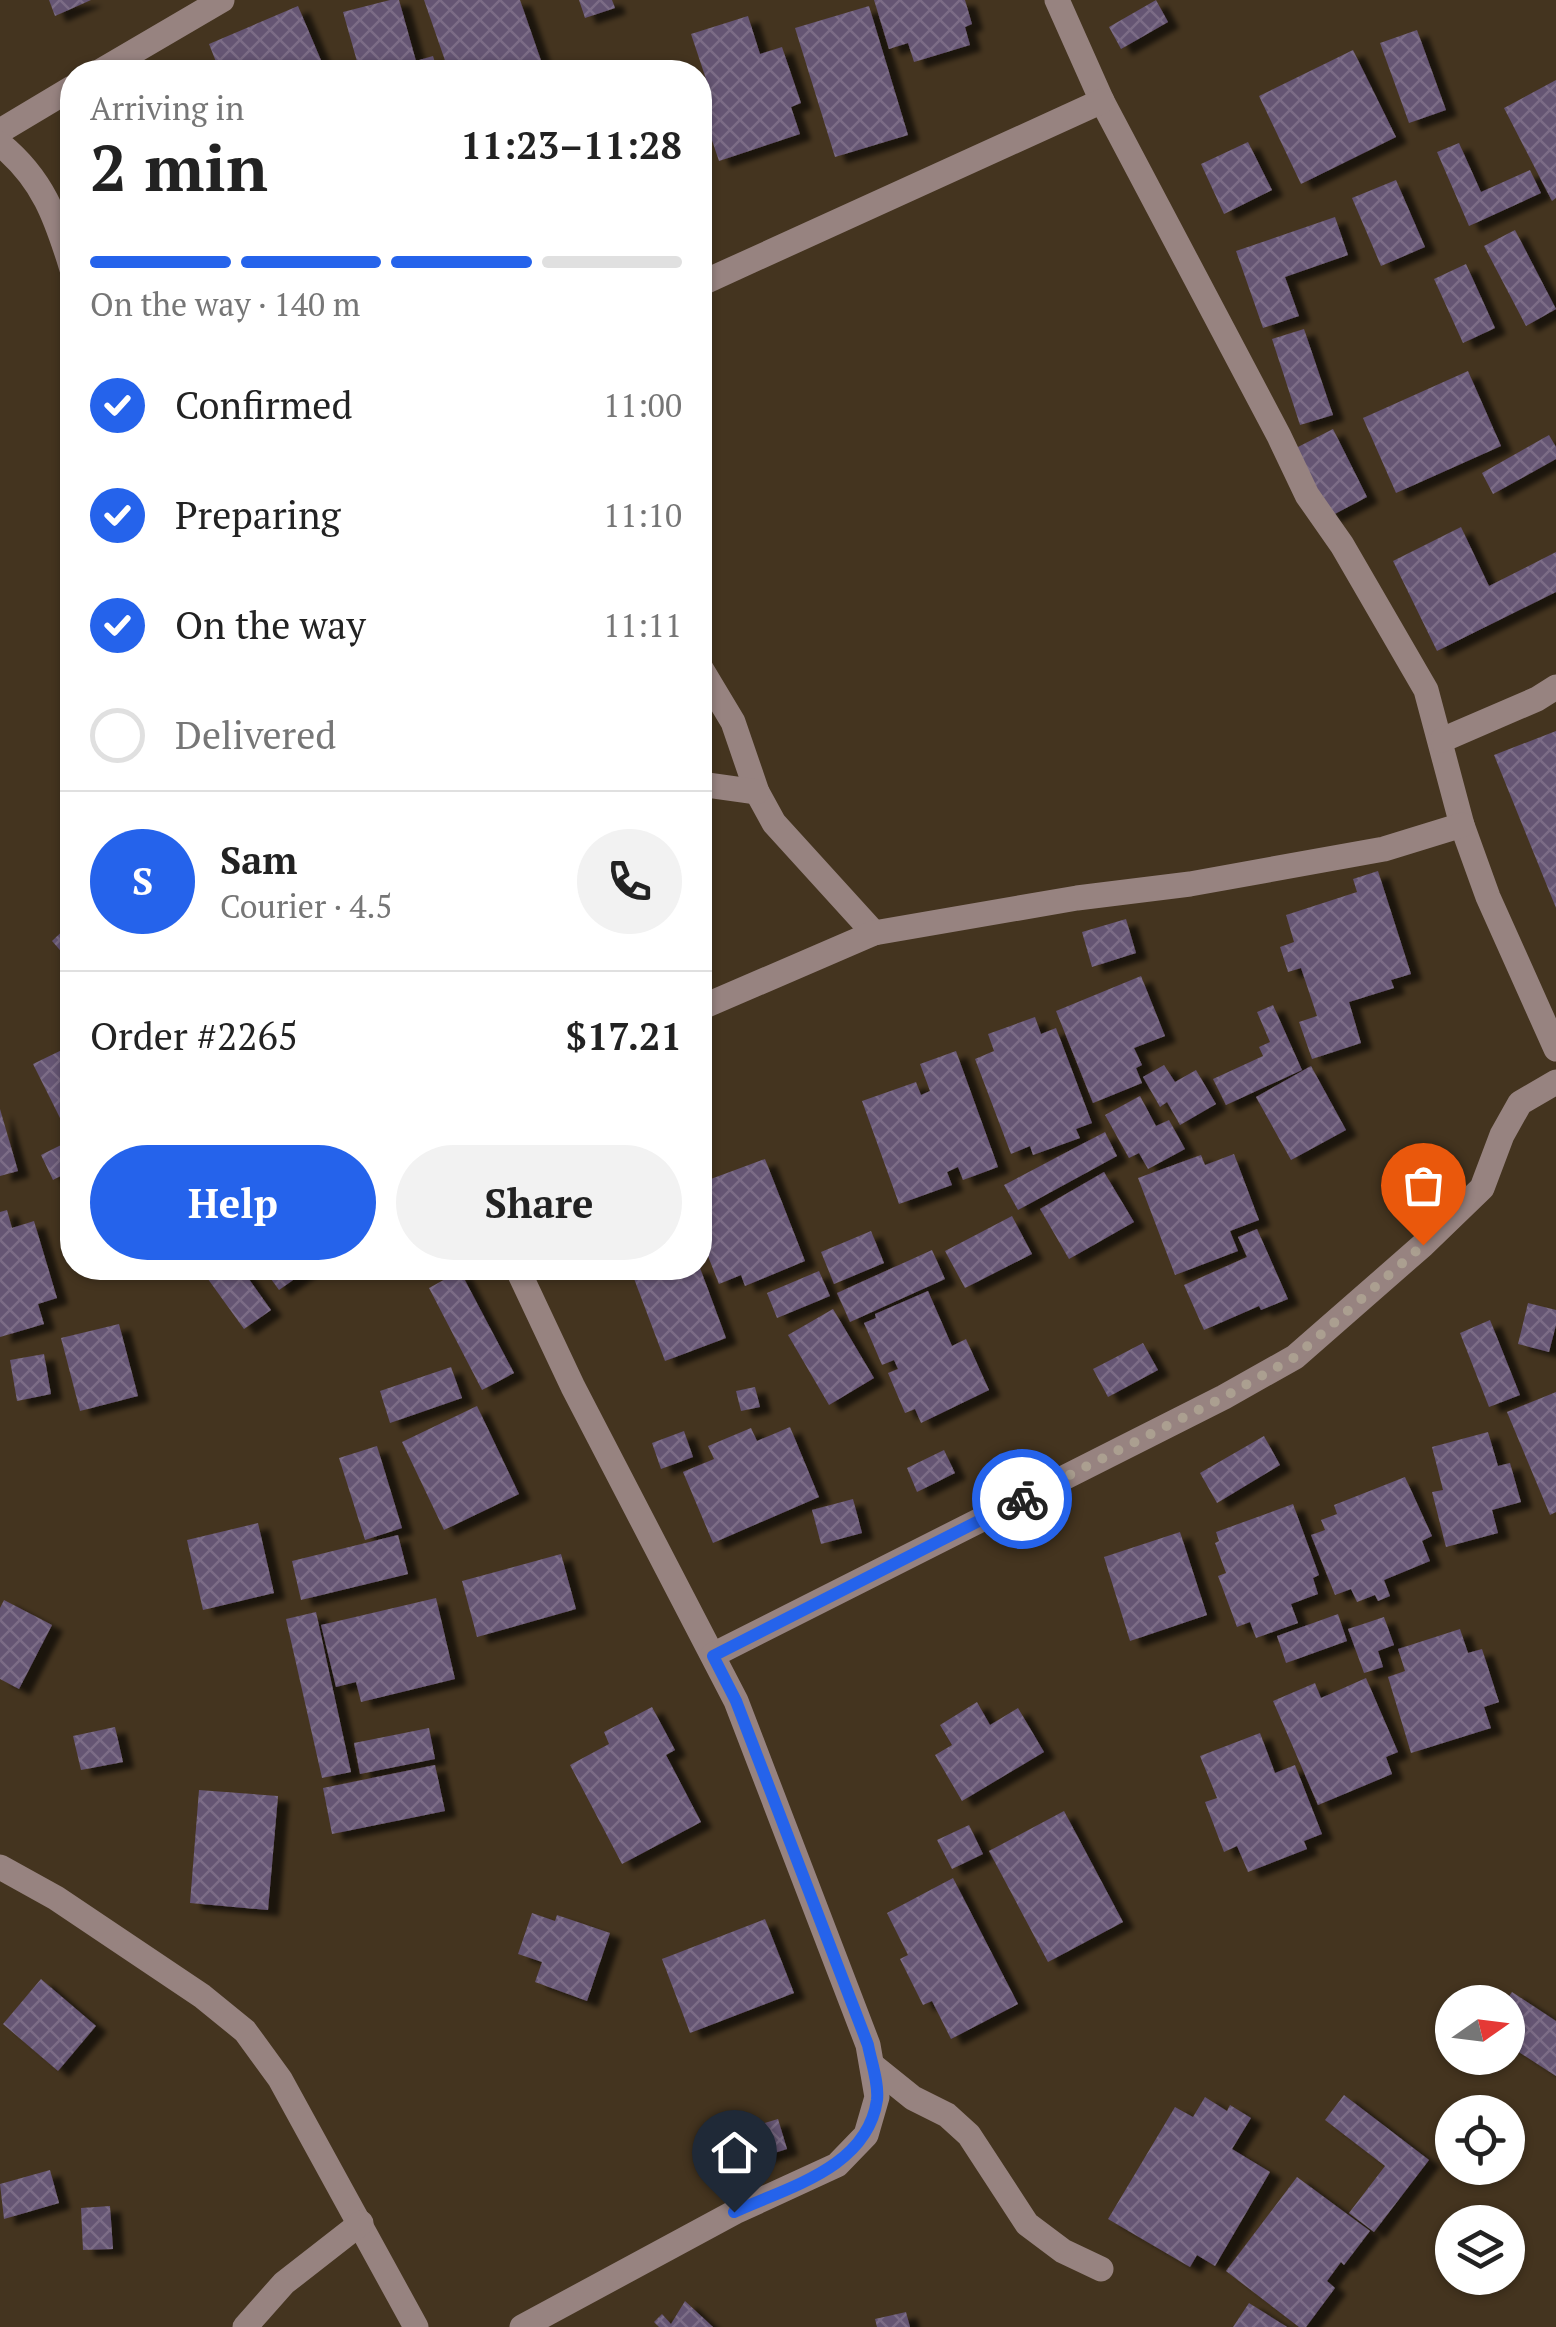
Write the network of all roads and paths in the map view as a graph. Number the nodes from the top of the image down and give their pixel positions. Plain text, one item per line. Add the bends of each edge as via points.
1 (222, 0) edge
2 (1057, 0) edge
3 (120, 60) edge
4 (60, 95) edge
5 (1102, 101) junction
6 (0, 130) edge
7 (0, 144) edge
8 (60, 227) edge
9 (712, 279) edge
10 (712, 687) edge
11 (1556, 687) edge
12 (1442, 740) junction
13 (712, 786) edge
14 (757, 792) junction
15 (1462, 824) junction
16 (874, 933) junction
17 (712, 1003) edge
18 (1556, 1049) edge
19 (1556, 1082) edge
20 (522, 1280) edge
21 (713, 1656) junction
22 (0, 1867) edge
23 (872, 2065) junction
24 (361, 2223) junction
25 (1100, 2269) dead end
26 (245, 2327) edge
27 (416, 2327) edge
28 (522, 2327) edge

1 - 3 street
2 - 5 street
4 - 6 street
5 - 9 street
5 - 12 street via 1307,496 1426,690
7 - 8 street via 25,164
10 - 14 street via 733,722
11 - 12 street
12 - 15 street
13 - 14 street
14 - 16 street via 774,823
15 - 16 street via 1384,849
15 - 18 street
16 - 17 street
19 - 21 street via 1520,1103 1482,1188 1295,1357
20 - 21 street
21 - 23 street via 743,1719
22 - 24 street via 72,1908 245,2031 280,2079
23 - 25 street via 969,2135 1027,2224
23 - 28 street via 878,2097 866,2135 837,2164
24 - 26 street via 284,2283
24 - 27 street

